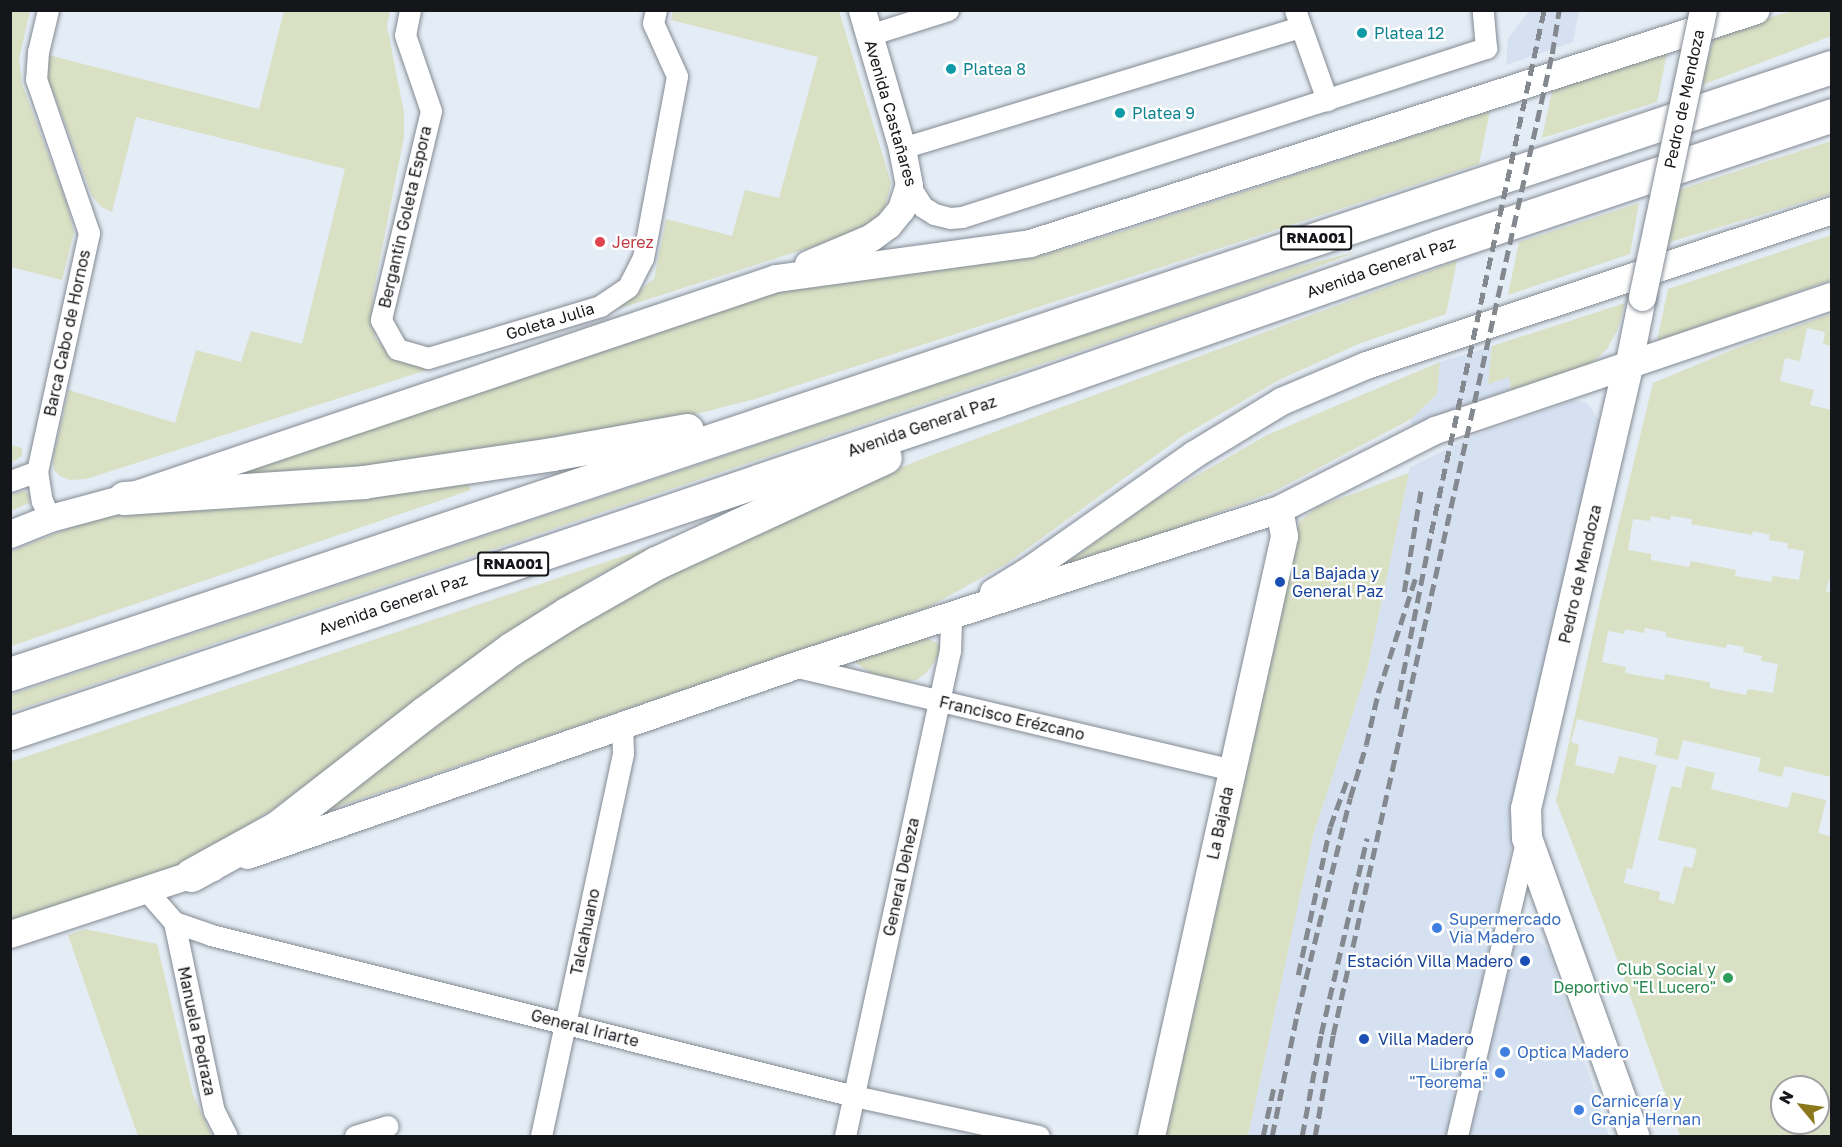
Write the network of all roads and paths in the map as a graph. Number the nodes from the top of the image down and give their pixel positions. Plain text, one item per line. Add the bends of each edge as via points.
1 (48, 10) edge
2 (410, 10) edge
3 (656, 10) edge
4 (948, 10) edge
5 (1483, 10) edge
6 (1703, 10) edge
7 (1756, 10) edge
8 (1297, 19) edge
9 (865, 23) edge
10 (1832, 67) edge
11 (1327, 100) junction
12 (1832, 115) edge
13 (902, 147) junction
14 (909, 185) junction
15 (1832, 210) edge
16 (776, 278) junction
17 (1832, 296) edge
18 (381, 320) joint
19 (1628, 367) junction
20 (1016, 394) junction
21 (801, 409) junction
22 (37, 471) junction
23 (10, 481) edge
24 (124, 498) junction
25 (1280, 509) junction
26 (50, 518) junction
27 (10, 534) edge
28 (955, 615) junction
29 (793, 666) junction
30 (10, 675) edge
31 (939, 701) junction
32 (622, 727) junction
33 (10, 733) edge
34 (1232, 770) junction
35 (1527, 838) junction
36 (191, 875) junction
37 (147, 891) junction
38 (174, 922) junction
39 (10, 934) edge
40 (566, 1023) junction
41 (854, 1096) junction
42 (387, 1126) dead end
43 (227, 1137) edge
44 (355, 1137) edge
45 (541, 1137) edge
46 (845, 1137) edge
47 (1039, 1137) edge
48 (1151, 1137) edge
49 (1457, 1137) edge
50 (1634, 1137) edge

1 - 22 street, Barca Cabo de Hornos via 36,79 89,233
2 - 18 street, Bergantin Goleta Espora via 405,34 431,111
3 - 18 street, Goleta Julia via 653,23 677,76 643,258 628,286 600,306 428,358 397,349
4 - 9 street
5 - 11 street via 1486,48
6 - 19 street, Pedro de Mendoza, bridge
7 - 16 street via 1030,243
8 - 11 street
8 - 13 street
9 - 13 street, Avenida Castañares
10 - 21 highway, RNA001
11 - 14 street, Avenida Castañares via 962,217 950,218 922,207
12 - 20 highway, Avenida General Paz / RNA001
13 - 14 street, Avenida Castañares
14 - 16 street via 901,209 870,238
15 - 28 street via 1366,365 1281,401 1194,454 1029,570
16 - 24 street
17 - 19 street
19 - 25 street via 1436,430
19 - 35 main road, Pedro de Mendoza via 1526,808
20 - 33 highway, Avenida General Paz / RNA001
20 - 36 highway via 656,563 568,613 511,649 278,827
21 - 24 highway via 552,454 363,482
21 - 30 highway, RNA001
22 - 23 street
22 - 26 street, Barca Cabo de Hornos via 42,501
24 - 26 street
25 - 28 street
25 - 34 street, La Bajada via 1284,536
26 - 27 street
28 - 29 street
28 - 31 street, General Deheza
29 - 31 street, Francisco Erézcano
29 - 32 street
31 - 34 street, Francisco Erézcano
31 - 41 street, General Deheza
32 - 36 street
32 - 40 street, Talcahuano via 622,753
34 - 48 street, La Bajada
35 - 49 street, Pedro de Mendoza
35 - 50 main road
36 - 37 street
37 - 38 street, General Iriarte
37 - 39 street
38 - 40 street, General Iriarte via 211,935
38 - 43 street, Manuela Pedraza via 214,1111
40 - 41 street, General Iriarte
40 - 45 street, Talcahuano
41 - 46 street, General Deheza
41 - 47 street, General Iriarte
42 - 44 street

